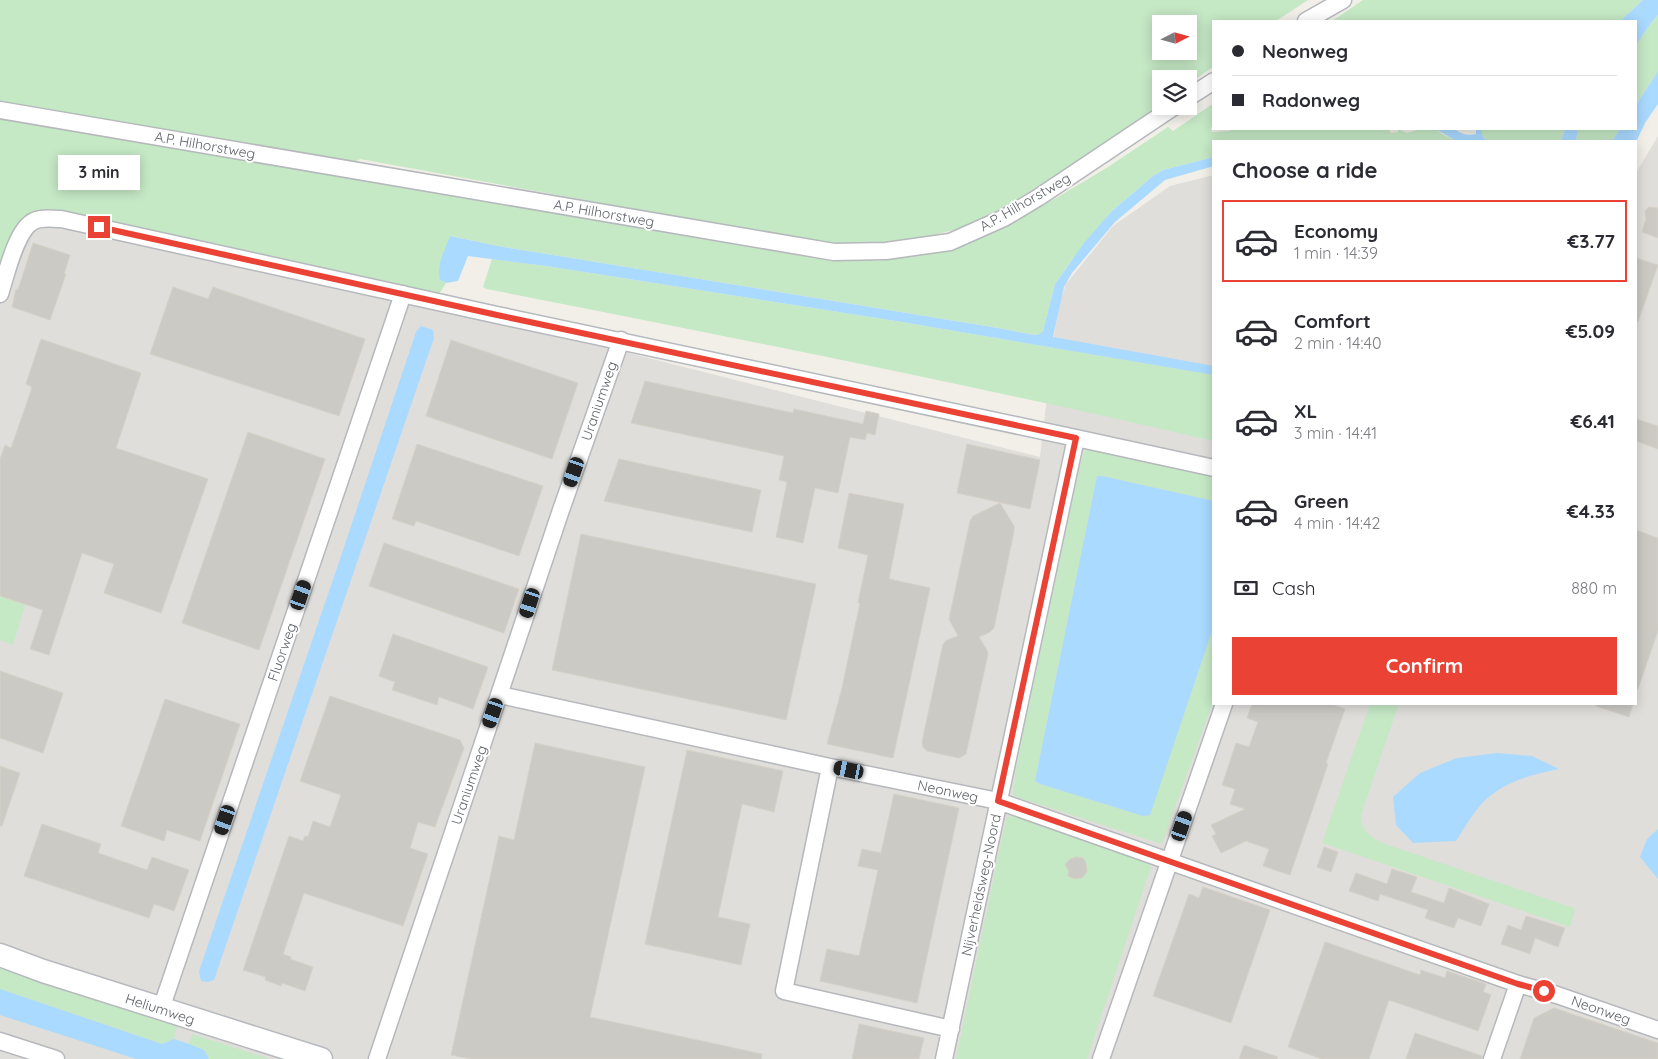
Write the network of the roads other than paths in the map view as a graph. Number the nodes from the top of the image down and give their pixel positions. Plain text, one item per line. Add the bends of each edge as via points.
1 (1343, 0) edge
2 (1308, 20) edge
3 (1212, 82) edge
4 (1197, 93) edge
5 (0, 110) edge
6 (1162, 115) edge
7 (0, 294) edge
8 (404, 294) junction
9 (621, 340) junction
10 (1076, 438) junction
11 (1212, 468) edge
12 (500, 695) junction
13 (1224, 705) edge
14 (830, 766) junction
15 (998, 801) junction
16 (1170, 861) junction
17 (0, 955) edge
18 (1518, 984) junction
19 (160, 1009) junction
20 (951, 1029) junction
21 (1658, 1030) edge
22 (0, 1040) edge
23 (56, 1059) edge
24 (321, 1059) edge
25 (377, 1059) edge
26 (944, 1059) edge
27 (1101, 1059) edge
28 (1492, 1059) edge

1 - 2 street
3 - 4 street
5 - 6 street, A.P. Hilhorstweg via 834,252 886,252 950,242 1004,218 1040,197
7 - 8 street via 19,238 34,220 45,218
8 - 9 street
8 - 19 street, Fluorweg
9 - 10 street
9 - 12 street, Uraniumweg
10 - 11 street
10 - 15 street, Nijverheidsweg-Noord
12 - 14 street, Neonweg
12 - 25 street, Uraniumweg
13 - 16 street
14 - 15 street, Neonweg
14 - 20 street via 784,991
15 - 16 street, Neonweg
15 - 20 street, Nijverheidsweg-Noord
16 - 18 street, Neonweg
16 - 27 street
17 - 19 street, Heliumweg
18 - 21 street, Neonweg
18 - 28 street
19 - 24 street, Heliumweg
20 - 26 street, Nijverheidsweg-Noord
22 - 23 street

